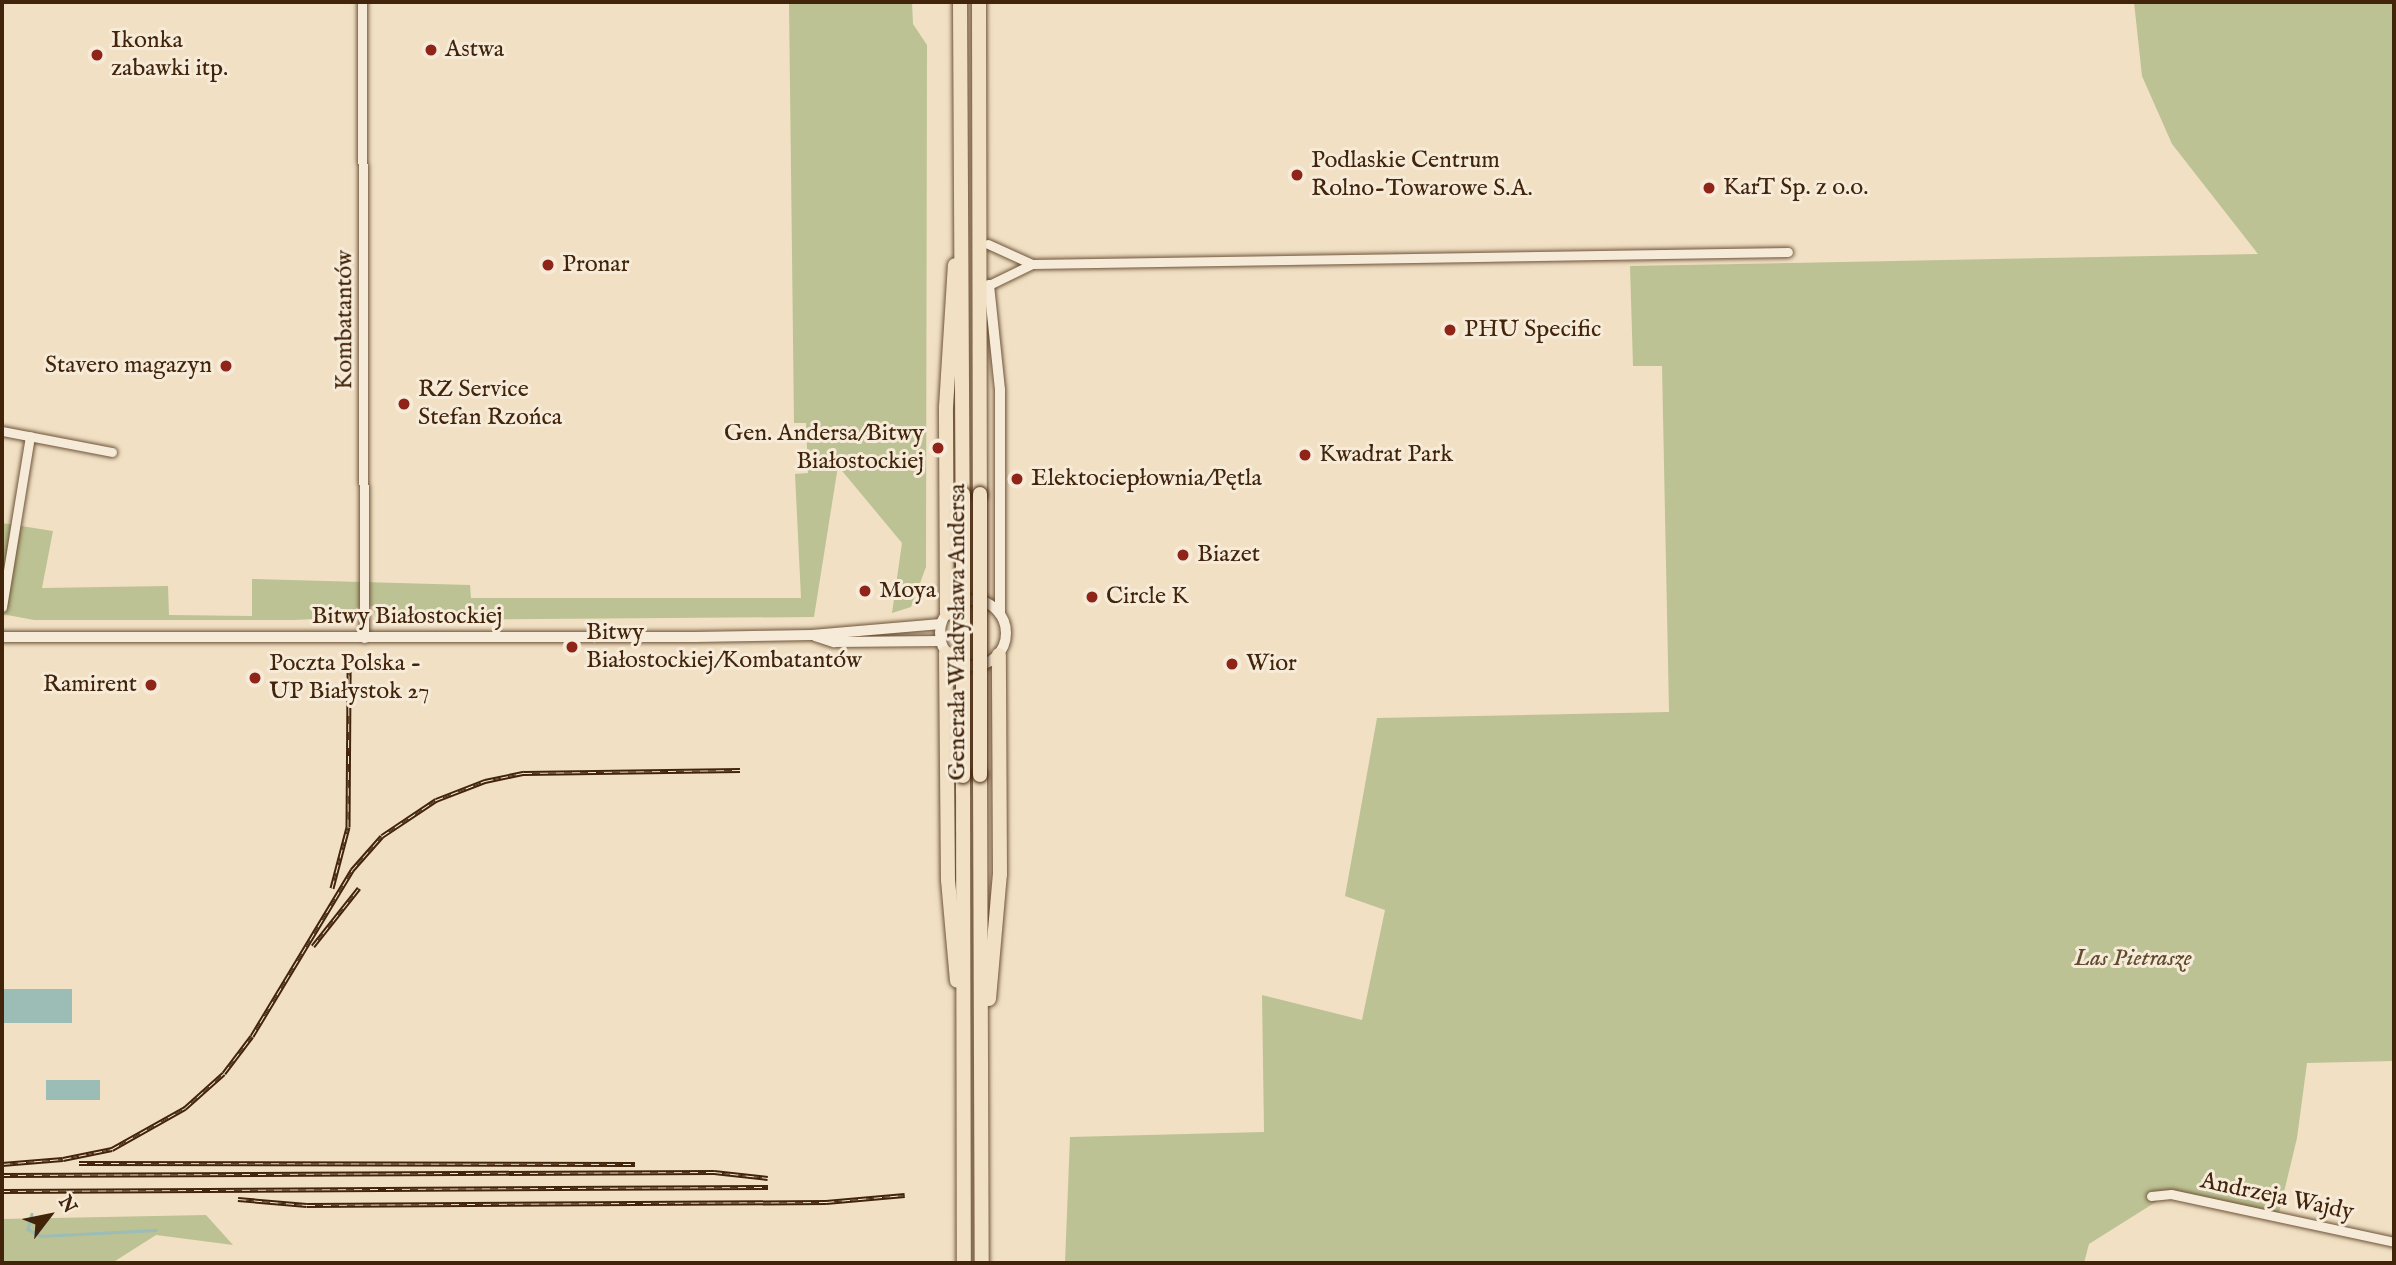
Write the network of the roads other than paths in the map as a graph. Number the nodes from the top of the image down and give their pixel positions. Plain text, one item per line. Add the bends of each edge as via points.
1 (362, 2) edge
2 (960, 2) edge
3 (979, 2) edge
4 (964, 219) junction
5 (983, 224) junction
6 (988, 244) junction
7 (1788, 252) dead end
8 (1032, 264) junction
9 (989, 285) junction
10 (2, 431) edge
11 (30, 436) junction
12 (112, 452) dead end
13 (2, 607) edge
14 (1000, 614) junction
15 (944, 618) junction
16 (812, 635) junction
17 (2, 637) edge
18 (364, 638) junction
19 (943, 647) junction
20 (999, 655) junction
21 (966, 1038) junction
22 (981, 1041) junction
23 (2151, 1196) dead end
24 (2394, 1242) edge
25 (964, 1263) edge
26 (982, 1263) edge

1 - 18 street, Kombatantów
2 - 4 highway, Generała Władysława Andersa
3 - 5 highway, Generała Władysława Andersa
4 - 15 highway via 947,357
4 - 21 highway, Generała Władysława Andersa, bridge
5 - 6 highway
5 - 22 highway, Generała Władysława Andersa, bridge
6 - 8 street
6 - 9 highway
7 - 8 street
8 - 9 street
9 - 14 street via 1000,390
10 - 11 street
11 - 12 street
11 - 13 street
14 - 15 street via 974,600 959,603
14 - 20 street via 1007,635
15 - 16 street, Bitwy Białostockiej
15 - 19 street
16 - 18 street, Bitwy Białostockiej
16 - 19 street, Bitwy Białostockiej via 834,642
17 - 18 street, Bitwy Białostockiej
19 - 20 street via 968,667 985,665
19 - 21 highway via 948,880
20 - 22 highway via 999,895 989,1008
21 - 25 highway, Generała Władysława Andersa
22 - 26 highway, Generała Władysława Andersa
23 - 24 street, Andrzeja Wajdy via 2171,1194

